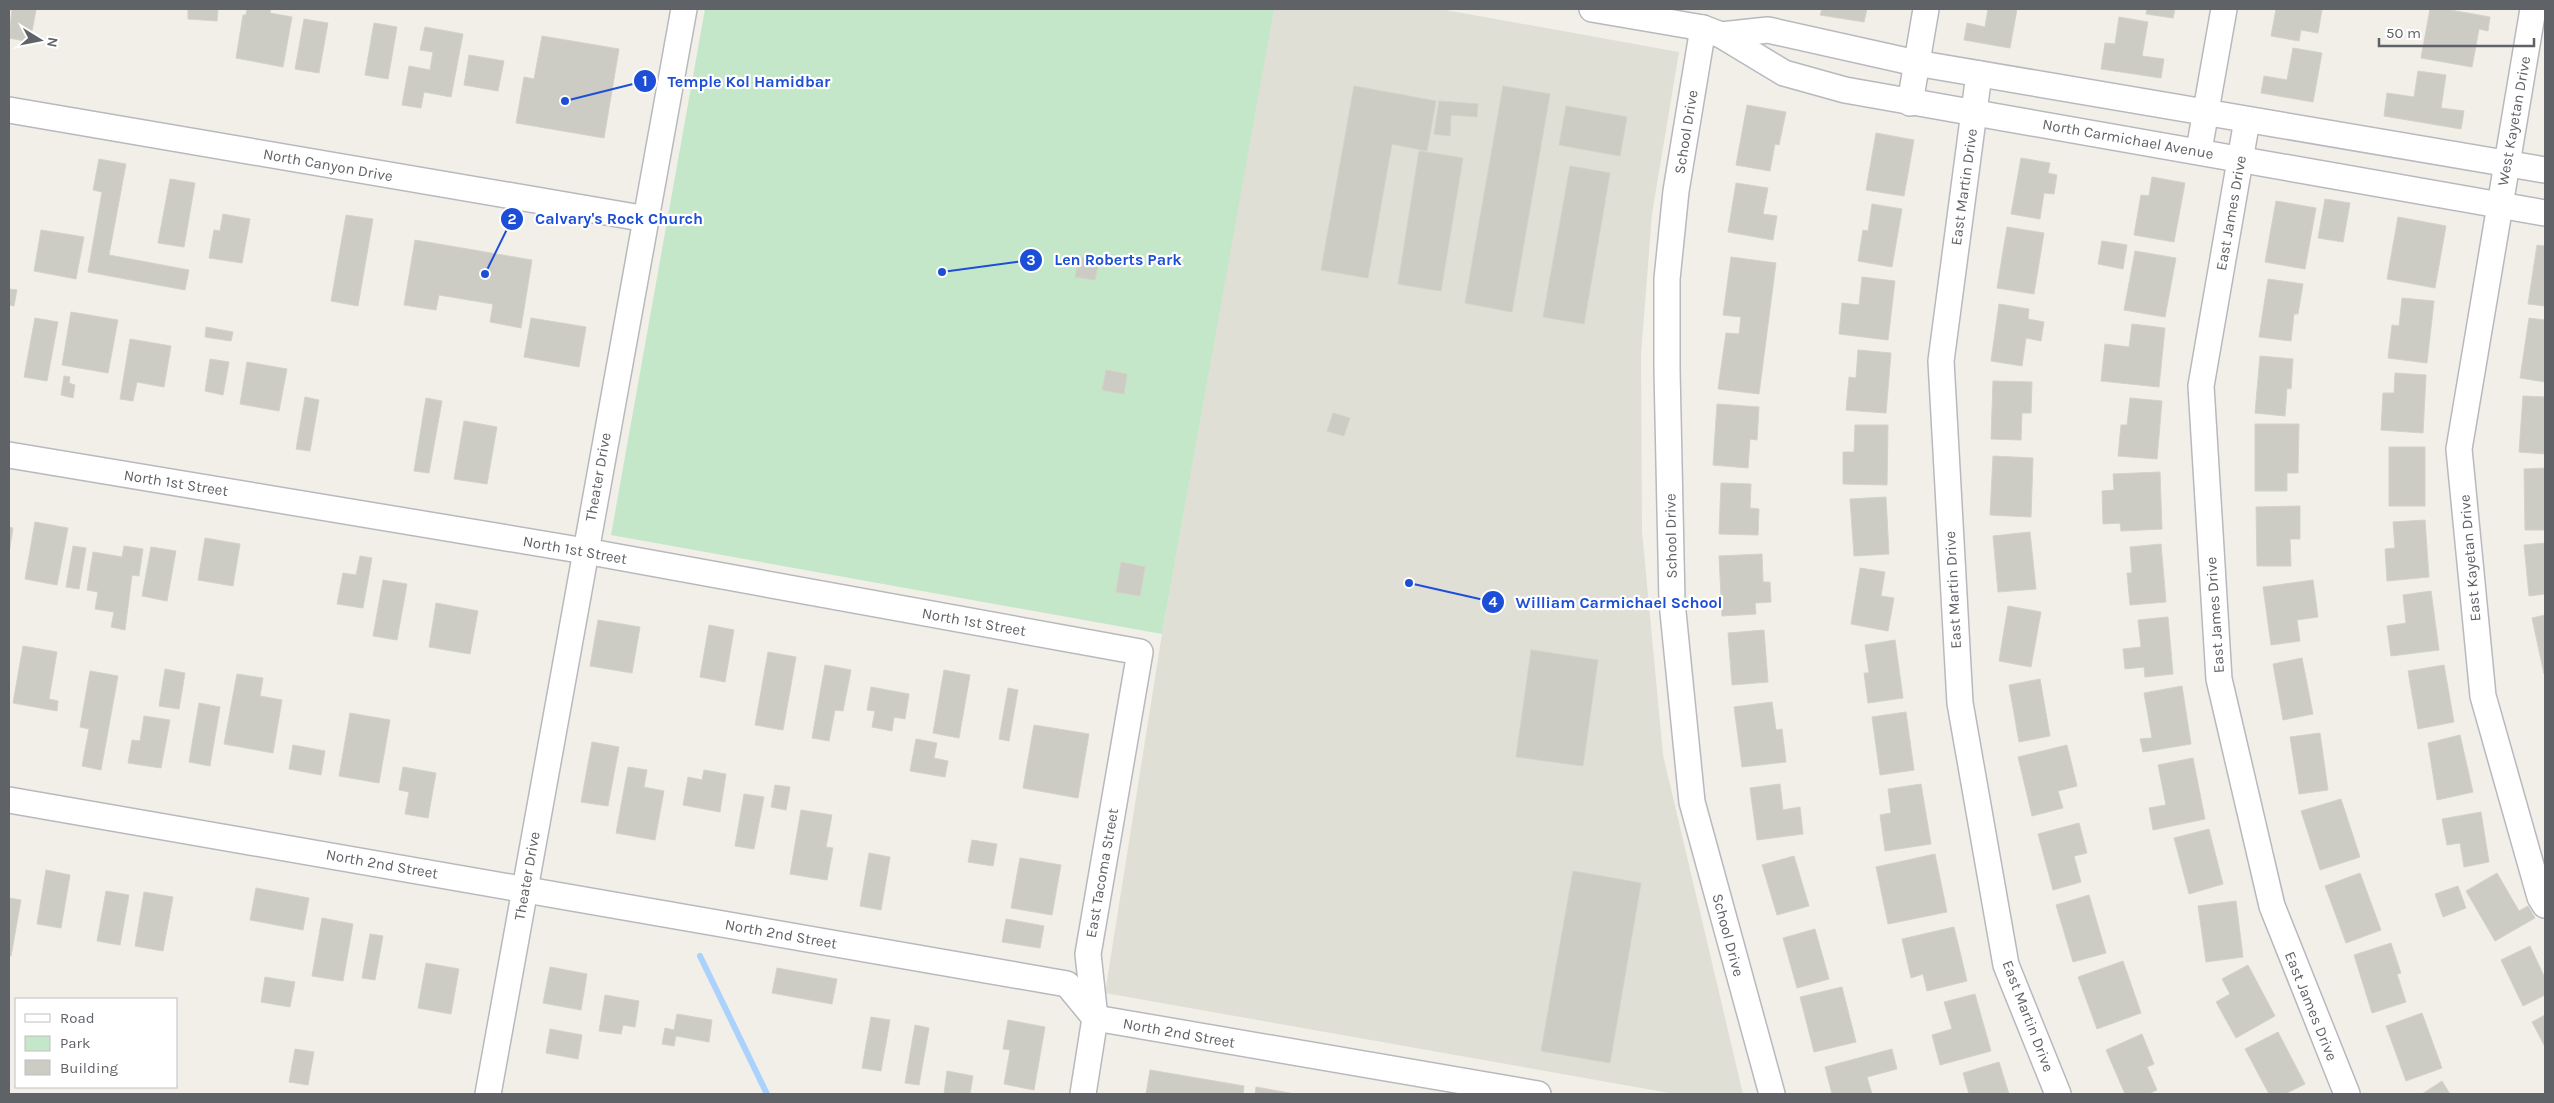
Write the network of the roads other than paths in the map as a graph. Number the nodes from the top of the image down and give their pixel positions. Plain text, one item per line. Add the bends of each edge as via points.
1 (684, 9) edge
2 (1926, 9) edge
3 (2224, 9) edge
4 (2533, 9) edge
5 (1607, 10) edge
6 (1712, 32) junction
7 (1916, 63) junction
8 (1979, 74) junction
9 (1910, 103) junction
10 (9, 110) edge
11 (1974, 113) junction
12 (2206, 113) junction
13 (2247, 120) junction
14 (2199, 150) junction
15 (2240, 159) junction
16 (2507, 163) junction
17 (2545, 170) edge
18 (2500, 204) junction
19 (2545, 213) edge
20 (647, 219) junction
21 (9, 455) edge
22 (585, 551) junction
23 (1140, 652) joint
24 (9, 800) edge
25 (526, 889) junction
26 (2545, 906) edge
27 (1096, 1018) junction
28 (1498, 1091) edge
29 (488, 1094) edge
30 (1083, 1094) edge
31 (1538, 1094) edge
32 (1772, 1094) edge
33 (2058, 1094) edge
34 (2346, 1094) edge

1 - 20 street, Theater Drive
2 - 7 street
3 - 12 street
4 - 16 street, West Kayetan Drive
5 - 6 street, North Carmichael Avenue
6 - 7 street, North Carmichael Avenue via 1768,30
6 - 9 street, North Carmichael Avenue via 1784,73
6 - 32 street, School Drive via 1676,191 1667,279 1672,602 1692,802
7 - 8 street, North Carmichael Avenue
7 - 9 street
8 - 11 street, East Martin Drive
8 - 12 street, North Carmichael Avenue
9 - 11 street, North Carmichael Avenue
10 - 20 street, North Canyon Drive
11 - 14 street, North Carmichael Avenue
11 - 33 street, East Martin Drive via 1941,361 1960,704 2006,966
12 - 13 street, North Carmichael Avenue
12 - 14 street
13 - 15 street, East James Drive
13 - 16 street, North Carmichael Avenue
14 - 15 street, North Carmichael Avenue
15 - 18 street, North Carmichael Avenue
15 - 34 street, East James Drive via 2201,386 2219,679 2272,906
16 - 17 street, North Carmichael Avenue
16 - 18 street, West Kayetan Drive
18 - 19 street, North Carmichael Avenue
18 - 26 street, East Kayetan Drive via 2460,449 2483,696
20 - 22 street, Theater Drive
21 - 22 street, North 1st Street
22 - 23 street, North 1st Street
22 - 25 street, Theater Drive
23 - 27 street, East Tacoma Street via 1088,954
24 - 25 street, North 2nd Street
25 - 27 street, North 2nd Street via 1067,984
25 - 29 street, Theater Drive
27 - 28 street, North 2nd Street
27 - 30 street, East Tacoma Street
28 - 31 street, North 2nd Street

